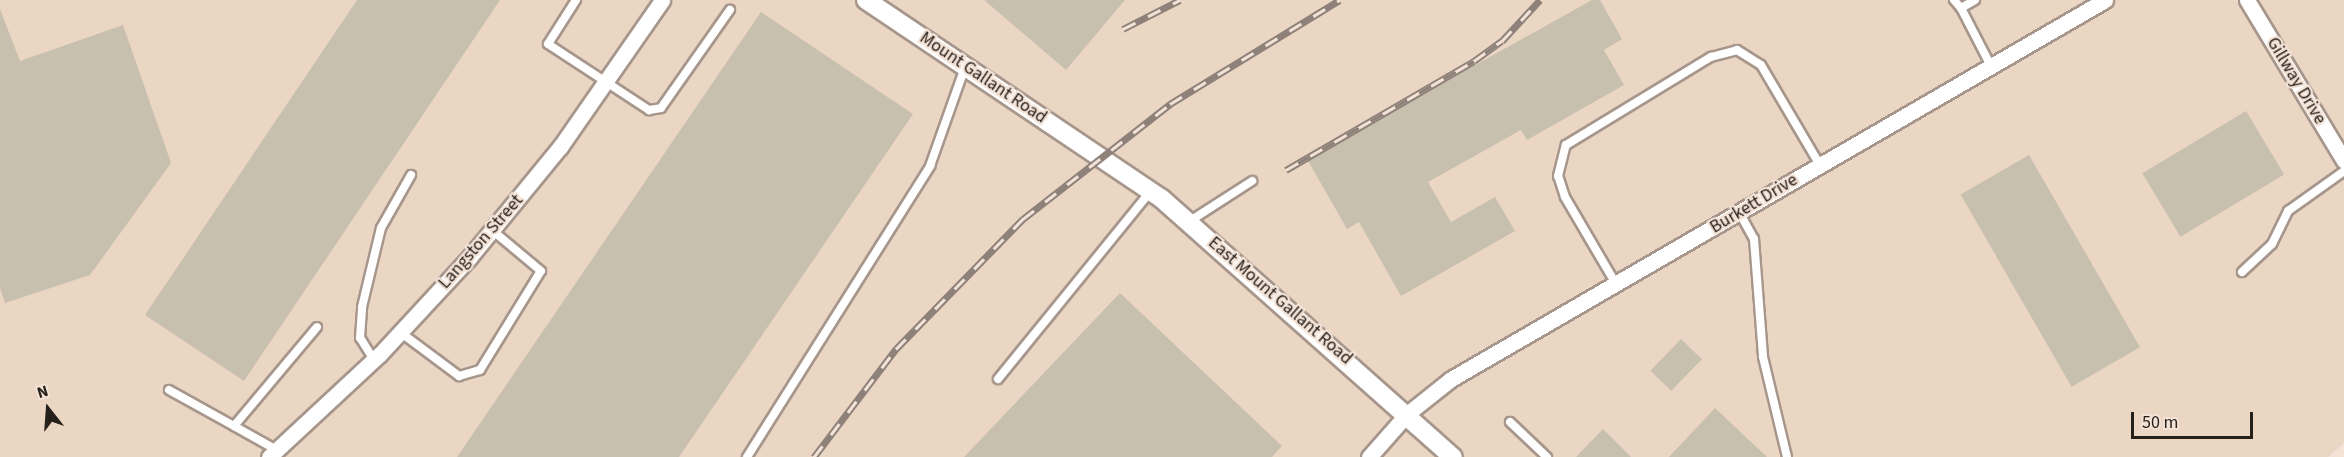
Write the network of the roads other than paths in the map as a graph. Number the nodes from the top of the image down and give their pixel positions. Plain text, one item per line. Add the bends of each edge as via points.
1 (576, 0) edge
2 (662, 0) edge
3 (866, 0) edge
4 (1954, 0) edge
5 (1975, 0) edge
6 (2105, 0) edge
7 (2247, 0) edge
8 (1961, 8) junction
9 (730, 10) dead end
10 (1991, 66) junction
11 (966, 67) junction
12 (604, 85) junction
13 (1099, 156) joint
14 (2344, 161) edge
15 (1820, 165) junction
16 (2344, 171) edge
17 (411, 175) dead end
18 (1252, 181) dead end
19 (1150, 192) junction
20 (1739, 212) junction
21 (1188, 222) junction
22 (492, 230) junction
23 (2242, 272) dead end
24 (1616, 284) junction
25 (317, 327) dead end
26 (400, 332) junction
27 (374, 360) junction
28 (998, 379) dead end
29 (170, 390) dead end
30 (1407, 414) junction
31 (1510, 422) dead end
32 (234, 426) junction
33 (273, 453) edge
34 (747, 457) edge
35 (1369, 457) edge
36 (1453, 457) edge
37 (1547, 457) edge
38 (1787, 457) edge

1 - 12 lane via 548,44
2 - 12 street, Langston Street
3 - 11 street, Mount Gallant Road
4 - 8 lane
5 - 8 lane
6 - 10 street, Burkett Drive
7 - 14 street, Gillway Drive
8 - 10 lane
9 - 12 lane via 661,108 649,110
10 - 15 street, Burkett Drive
11 - 13 street, Mount Gallant Road
11 - 34 lane via 930,166
12 - 22 street, Langston Street
13 - 19 street, East Mount Gallant Road
15 - 20 street, Burkett Drive
15 - 24 lane via 1761,66 1737,50 1711,57 1566,146 1558,176 1565,197
16 - 23 lane via 2288,211 2272,244
17 - 27 lane via 385,219 362,307 360,338
18 - 21 lane
19 - 21 street, East Mount Gallant Road
19 - 28 lane
20 - 24 street, Burkett Drive
20 - 38 lane via 1754,238 1763,357
21 - 30 street, East Mount Gallant Road
22 - 26 street, Langston Street
22 - 26 lane via 541,271 480,370 459,376
24 - 30 street, Burkett Drive via 1451,379
25 - 32 lane
26 - 27 street, Langston Street
27 - 33 street, Langston Street
29 - 32 lane
30 - 35 street, Burkett Drive
30 - 36 street, East Mount Gallant Road
31 - 37 lane
32 - 33 lane

